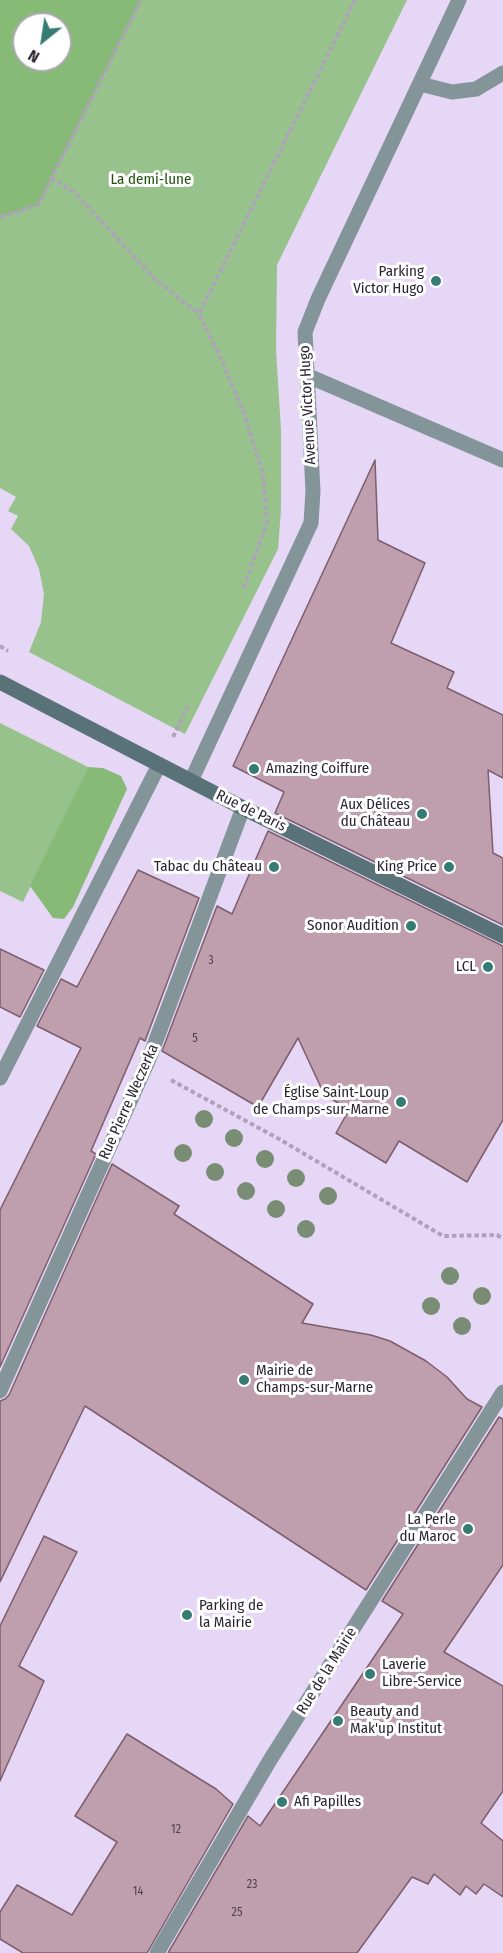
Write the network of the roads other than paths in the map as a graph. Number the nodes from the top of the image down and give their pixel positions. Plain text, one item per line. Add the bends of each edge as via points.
1 (459, 0) edge
2 (503, 74) edge
3 (420, 84) junction
4 (306, 375) junction
5 (503, 460) edge
6 (0, 682) edge
7 (159, 765) junction
8 (191, 781) junction
9 (243, 808) junction
10 (503, 936) edge
11 (0, 1078) edge
12 (0, 1391) edge
13 (503, 1392) edge
14 (157, 1953) edge

1 - 3 street, Avenue Victor Hugo
2 - 3 street via 476,88 452,92
3 - 4 street, Avenue Victor Hugo via 304,332
4 - 5 street
4 - 8 street, Avenue Victor Hugo via 313,491 311,523
6 - 7 main road, Rue de Paris
7 - 8 main road, Rue de Paris
7 - 11 street
8 - 9 main road, Rue de Paris
9 - 10 main road, Rue de Paris
9 - 12 street, Rue Pierre Weczerka via 146,1066
13 - 14 street, Rue de la Mairie via 270,1760

